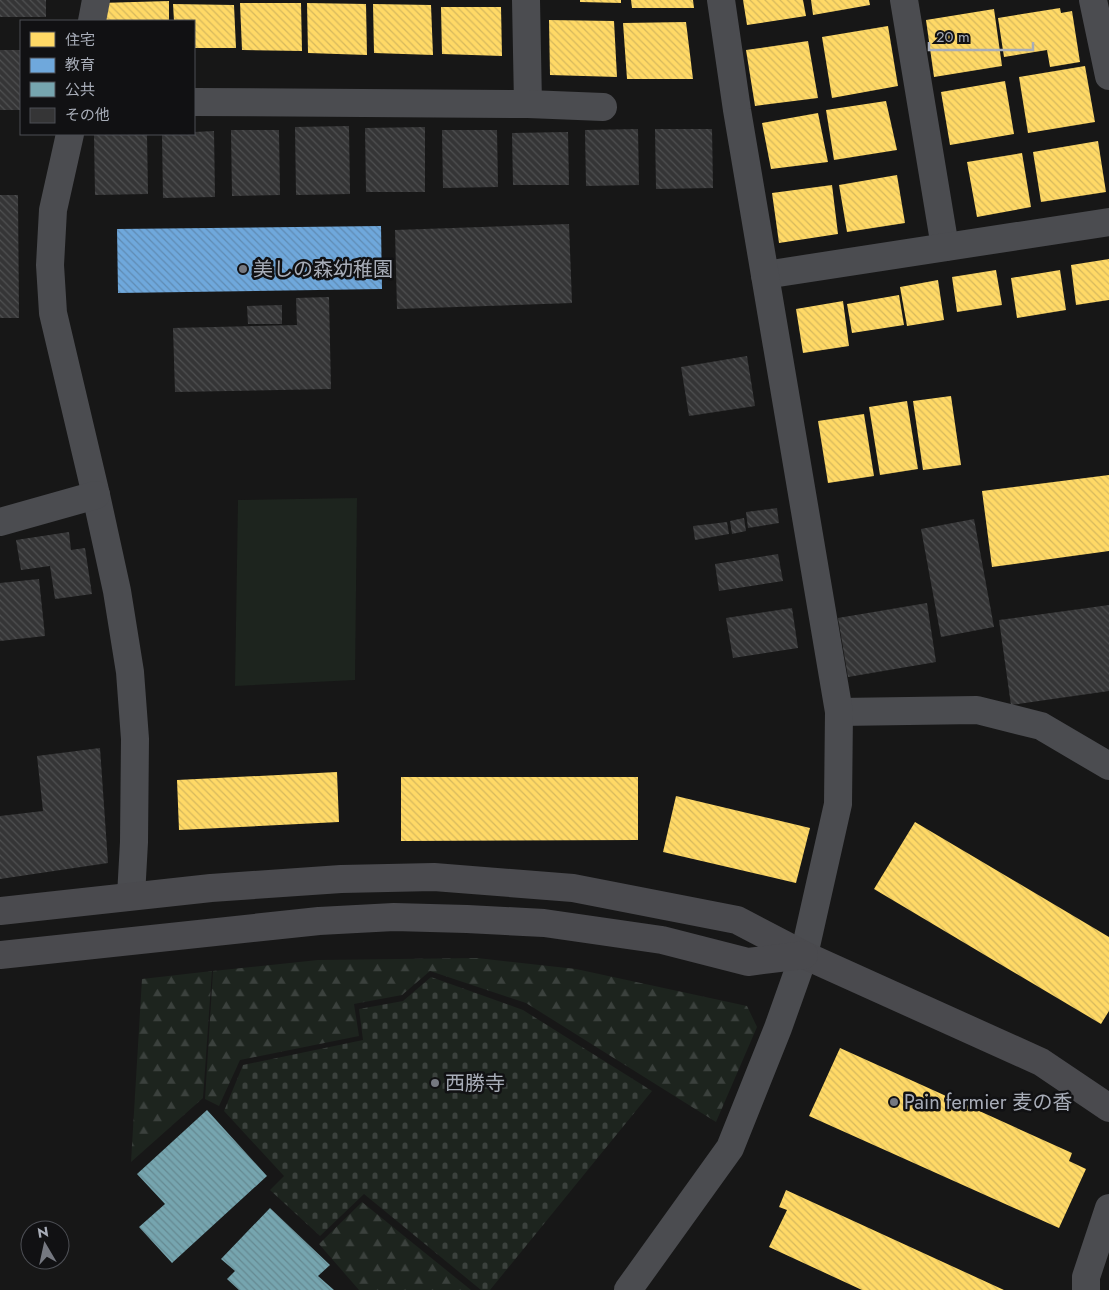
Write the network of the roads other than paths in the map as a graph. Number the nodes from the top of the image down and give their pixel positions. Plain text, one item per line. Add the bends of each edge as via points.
1 (96, 0) edge
2 (526, 0) edge
3 (721, 0) edge
4 (904, 0) edge
5 (1093, 0) edge
6 (92, 20) edge
7 (1109, 76) edge
8 (195, 102) edge
9 (528, 104) junction
10 (602, 107) dead end
11 (70, 135) edge
12 (1109, 222) edge
13 (945, 247) junction
14 (765, 275) junction
15 (96, 495) junction
16 (0, 522) edge
17 (839, 712) junction
18 (1109, 766) edge
19 (130, 896) junction
20 (0, 911) edge
21 (0, 955) edge
22 (804, 955) junction
23 (1109, 1108) edge
24 (1109, 1208) edge
25 (628, 1290) edge
26 (1086, 1290) edge

1 - 6 street
2 - 9 street
3 - 14 street
4 - 13 street
5 - 7 street
8 - 9 street
9 - 10 street
11 - 15 street via 53,210 50,265 53,313
12 - 13 street
13 - 14 street
14 - 17 street
15 - 16 street
15 - 19 street via 117,591 130,672 135,739
17 - 18 street via 977,710 1042,726
17 - 22 street via 838,804
19 - 20 street
19 - 22 street via 341,879 434,877 573,888 736,920
21 - 22 street via 320,921 394,917 544,923 662,940 748,962
22 - 23 street via 1041,1062
22 - 25 street via 730,1148
24 - 26 street via 1086,1277

